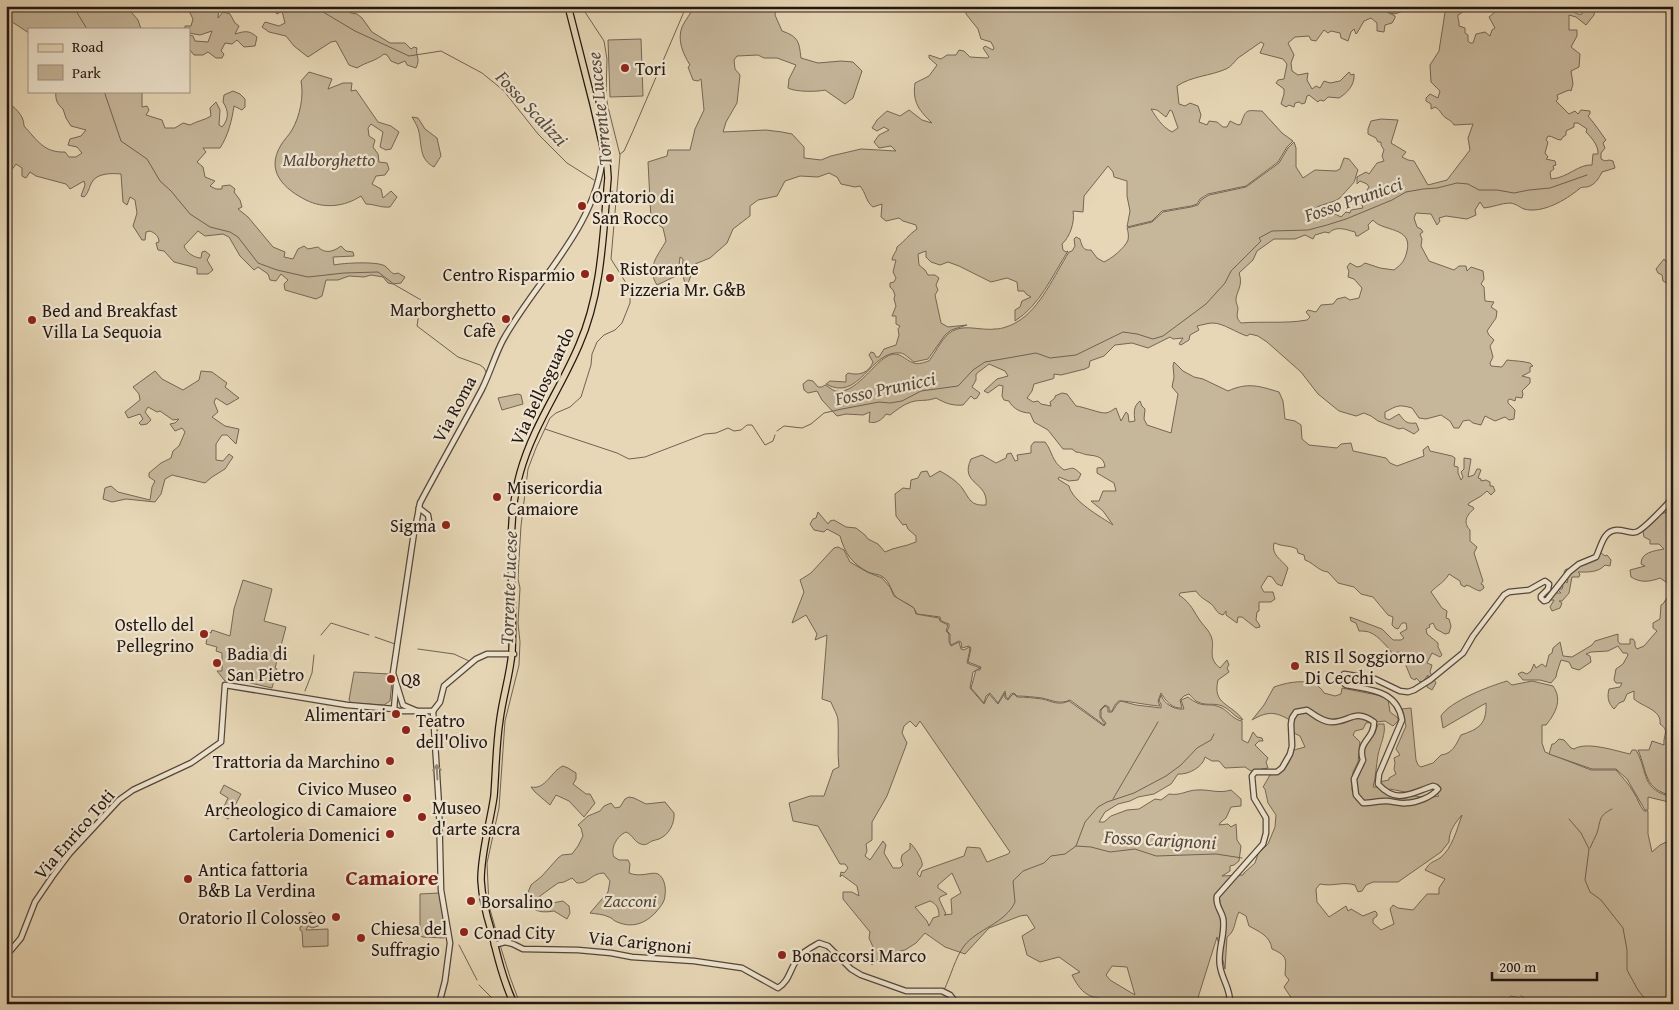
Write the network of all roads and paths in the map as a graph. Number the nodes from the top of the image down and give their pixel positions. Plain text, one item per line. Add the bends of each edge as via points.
1 (568, 6) edge
2 (604, 152) junction
3 (607, 164) junction
4 (601, 170) junction
5 (608, 176) junction
6 (599, 182) junction
7 (607, 187) junction
8 (1673, 497) edge
9 (420, 511) junction
10 (417, 524) junction
11 (513, 654) junction
12 (396, 682) junction
13 (394, 705) junction
14 (402, 706) junction
15 (432, 711) junction
16 (494, 945) junction
17 (6, 956) edge
18 (439, 1004) edge
19 (514, 1004) edge
20 (957, 1004) edge
21 (1230, 1004) edge

1 - 2 main road, Via Bellosguardo
2 - 3 main road, Via Bellosguardo
2 - 4 street, Via Roma
3 - 4 street
3 - 5 main road, Via Bellosguardo
4 - 6 street, Via Roma
5 - 6 street
5 - 7 main road, Via Bellosguardo
6 - 7 street
6 - 9 street, Via Roma via 580,227 503,340 483,387
7 - 11 main road, Via Bellosguardo via 593,307 561,384 536,428 520,474 512,529
8 - 21 street via 1637,532 1616,530 1609,533 1596,557 1568,572 1544,601 1541,596 1548,589 1545,581 1529,590 1509,592 1472,636 1463,653 1414,690 1400,691 1375,680 1344,674 1343,683 1380,692 1388,696 1401,712 1402,720 1379,774 1378,784 1382,789 1402,796 1433,786 1438,789 1431,794 1408,803 1363,803 1356,795 1354,779 1363,760 1362,745 1374,729 1374,722 1357,715 1333,722 1307,710 1296,712 1291,724 1292,746 1282,768 1277,772 1256,772 1252,776 1254,798 1266,818 1263,844 1217,896 1224,928 1219,958 1230,993
9 - 10 street, Via Roma via 416,516
9 - 10 street via 428,514 429,521 426,525
10 - 12 street, Via Roma via 395,651 393,672
11 - 15 street via 487,654 476,659 444,686 440,702
11 - 16 main road, Via Bellosguardo via 498,728 491,819 482,862 482,896
12 - 13 street, Via Roma
12 - 14 street, Via Roma
13 - 14 street via 397,701
13 - 14 street via 398,711
13 - 17 street, Via Enrico Toti via 384,708 347,705 225,685 221,742 191,763 119,800 52,876 34,902 21,938
14 - 15 street via 416,711
18 -> 15 street via 450,943 441,890
16 - 19 main road, Via Bellosguardo
16 - 20 street, Via Carignoni via 505,942 523,949 578,950 742,968 778,988 786,982 797,958 819,943 828,946 851,970 861,975 906,991 942,991

